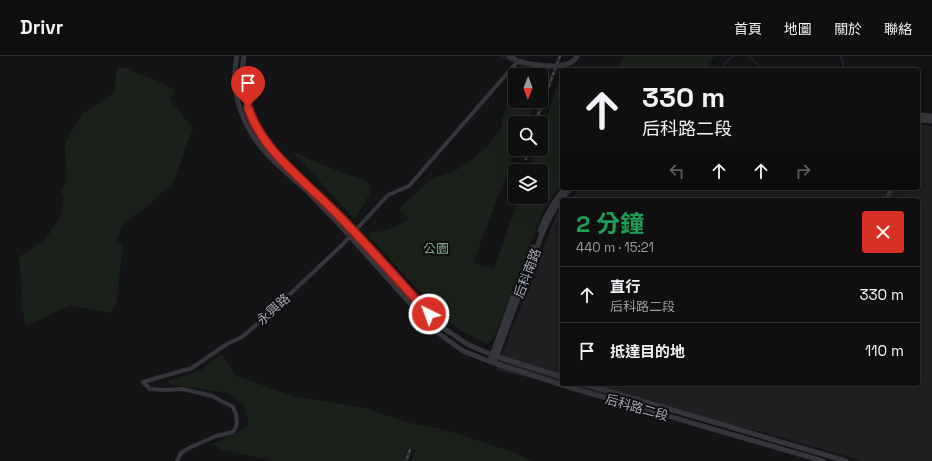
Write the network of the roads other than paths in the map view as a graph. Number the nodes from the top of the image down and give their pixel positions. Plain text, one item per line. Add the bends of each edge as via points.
1 (237, 56) edge
2 (244, 56) edge
3 (509, 56) edge
4 (577, 56) edge
5 (518, 61) junction
6 (920, 115) edge
7 (932, 116) edge
8 (920, 120) edge
9 (932, 121) edge
10 (564, 190) edge
11 (569, 190) edge
12 (562, 198) edge
13 (560, 201) edge
14 (516, 295) junction
15 (494, 356) junction
16 (492, 362) junction
17 (560, 376) edge
18 (560, 383) edge
19 (570, 386) edge
20 (591, 386) edge
21 (640, 400) junction
22 (639, 407) junction
23 (775, 440) junction
24 (773, 447) junction
25 (177, 461) edge
26 (823, 461) edge
27 (846, 461) edge

1 - 16 street, 后科路二段, bridge via 235,92 240,111 249,129 268,155 337,222 434,330 463,351
2 - 15 street, bridge via 242,83 250,115 273,151 341,217 439,325 467,344
3 - 5 street
4 - 5 street, bridge via 569,64 543,66
5 - 25 street, 永興路 via 409,186 388,195 342,245 270,314 242,337 192,368 143,382 150,388 198,391 233,407 237,424 233,432 216,436 181,452
6 - 7 street
8 - 9 street
10 - 14 street, 后科南路 via 546,214
11 - 12 street, 后科南路
13 - 14 street, 后科南路 via 549,217
14 - 15 street, 后科南路
15 - 16 street, 后科南路
15 - 17 street
16 - 18 street, 后科路二段
19 - 22 street, 后科路二段
20 - 21 street, 后科路二段
21 - 22 street
21 - 23 street, 后科路二段
22 - 24 street, 后科路二段
23 - 24 street
23 - 27 street, 后科路二段
24 - 26 street, 后科路二段

